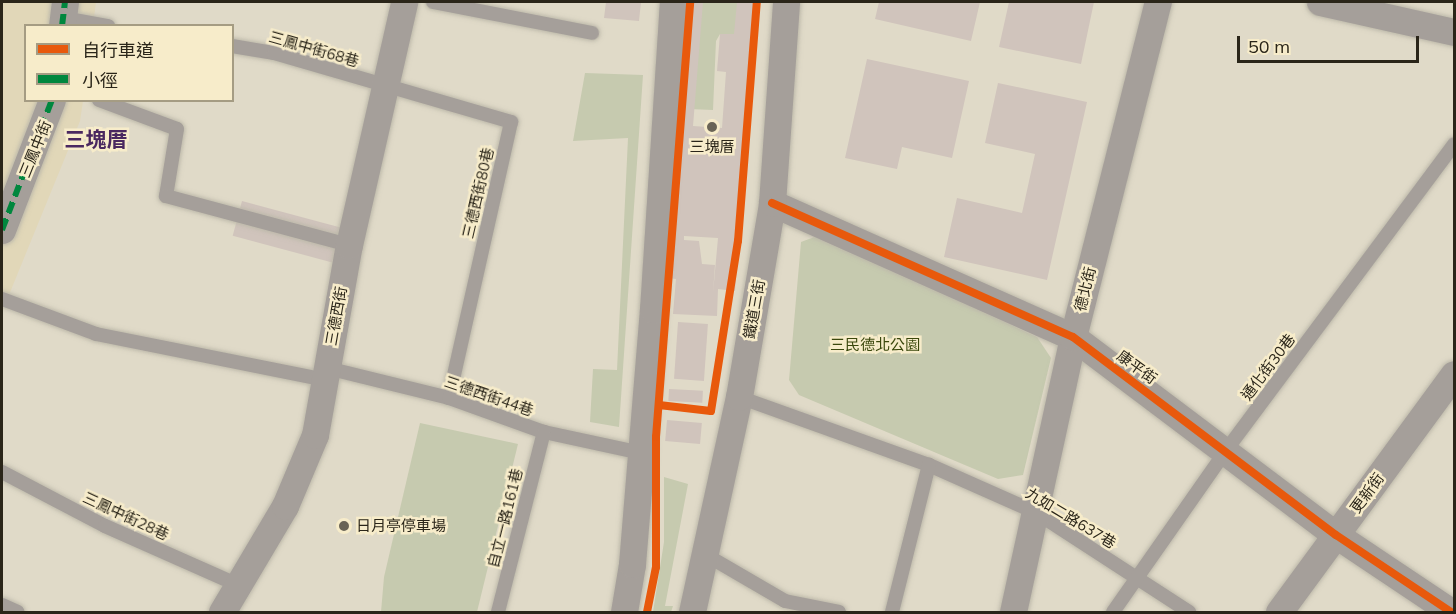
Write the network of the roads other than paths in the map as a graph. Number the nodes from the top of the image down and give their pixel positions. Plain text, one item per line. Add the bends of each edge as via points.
1 (404, 2) edge
2 (433, 2) edge
3 (673, 2) edge
4 (786, 2) edge
5 (1158, 2) edge
6 (1320, 2) edge
7 (63, 15) edge
8 (100, 24) edge
9 (1455, 32) edge
10 (592, 33) dead end
11 (234, 46) edge
12 (386, 87) junction
13 (51, 102) edge
14 (104, 102) edge
15 (1455, 144) edge
16 (772, 203) junction
17 (2, 230) edge
18 (349, 245) junction
19 (2, 299) edge
20 (1073, 337) junction
21 (324, 373) junction
22 (1455, 374) edge
23 (739, 397) junction
24 (449, 398) junction
25 (544, 432) junction
26 (1227, 449) junction
27 (641, 453) junction
28 (929, 465) junction
29 (2, 472) edge
30 (1035, 512) junction
31 (1336, 535) junction
32 (706, 555) junction
33 (1138, 578) junction
34 (238, 585) junction
35 (2, 605) edge
36 (18, 612) edge
37 (222, 612) edge
38 (498, 612) edge
39 (624, 612) edge
40 (692, 612) edge
41 (839, 612) edge
42 (892, 612) edge
43 (1013, 612) edge
44 (1113, 612) edge
45 (1189, 612) edge
46 (1279, 612) edge
47 (1451, 612) edge

1 - 12 street, 三德西街
2 - 10 lane
3 - 27 street
4 - 16 street, 鐵道三街
5 - 20 street, 德北街
6 - 9 street
7 - 8 lane
11 - 12 lane, 三鳳中街68巷 via 274,53
12 - 18 street, 三德西街
12 - 24 lane, 三德西街80巷 via 511,122
13 - 17 street, 三鳳中街
14 - 18 lane via 177,129 166,196
15 - 26 lane, 通化街30巷
16 - 20 street, 康平街
16 - 23 street, 鐵道三街
18 - 21 street, 三德西街
19 - 21 lane, 三德西街44巷 via 96,334
20 - 26 street, 康平街
20 - 30 street, 德北街
21 - 24 lane, 三德西街44巷
21 - 34 street, 三德西街 via 315,435 285,506
22 - 31 street, 更新街
23 - 28 lane, 九如二路637巷
23 - 32 street, 鐵道三街
24 - 25 lane, 三德西街44巷
25 - 27 lane, 三德西街44巷
25 - 38 lane, 自立一路161巷
26 - 31 street, 康平街
26 - 33 lane, 通化街30巷
27 - 39 street
28 - 30 lane, 九如二路637巷
28 - 42 lane
29 - 34 lane, 三鳳中街28巷 via 105,526
30 - 33 lane, 九如二路637巷
30 - 43 street, 德北街
31 - 46 street, 更新街
31 - 47 street, 康平街
32 - 40 street, 鐵道三街
32 - 41 lane via 785,601
33 - 44 lane, 通化街30巷
33 - 45 lane, 九如二路637巷
34 - 37 street, 三德西街
35 - 36 lane

